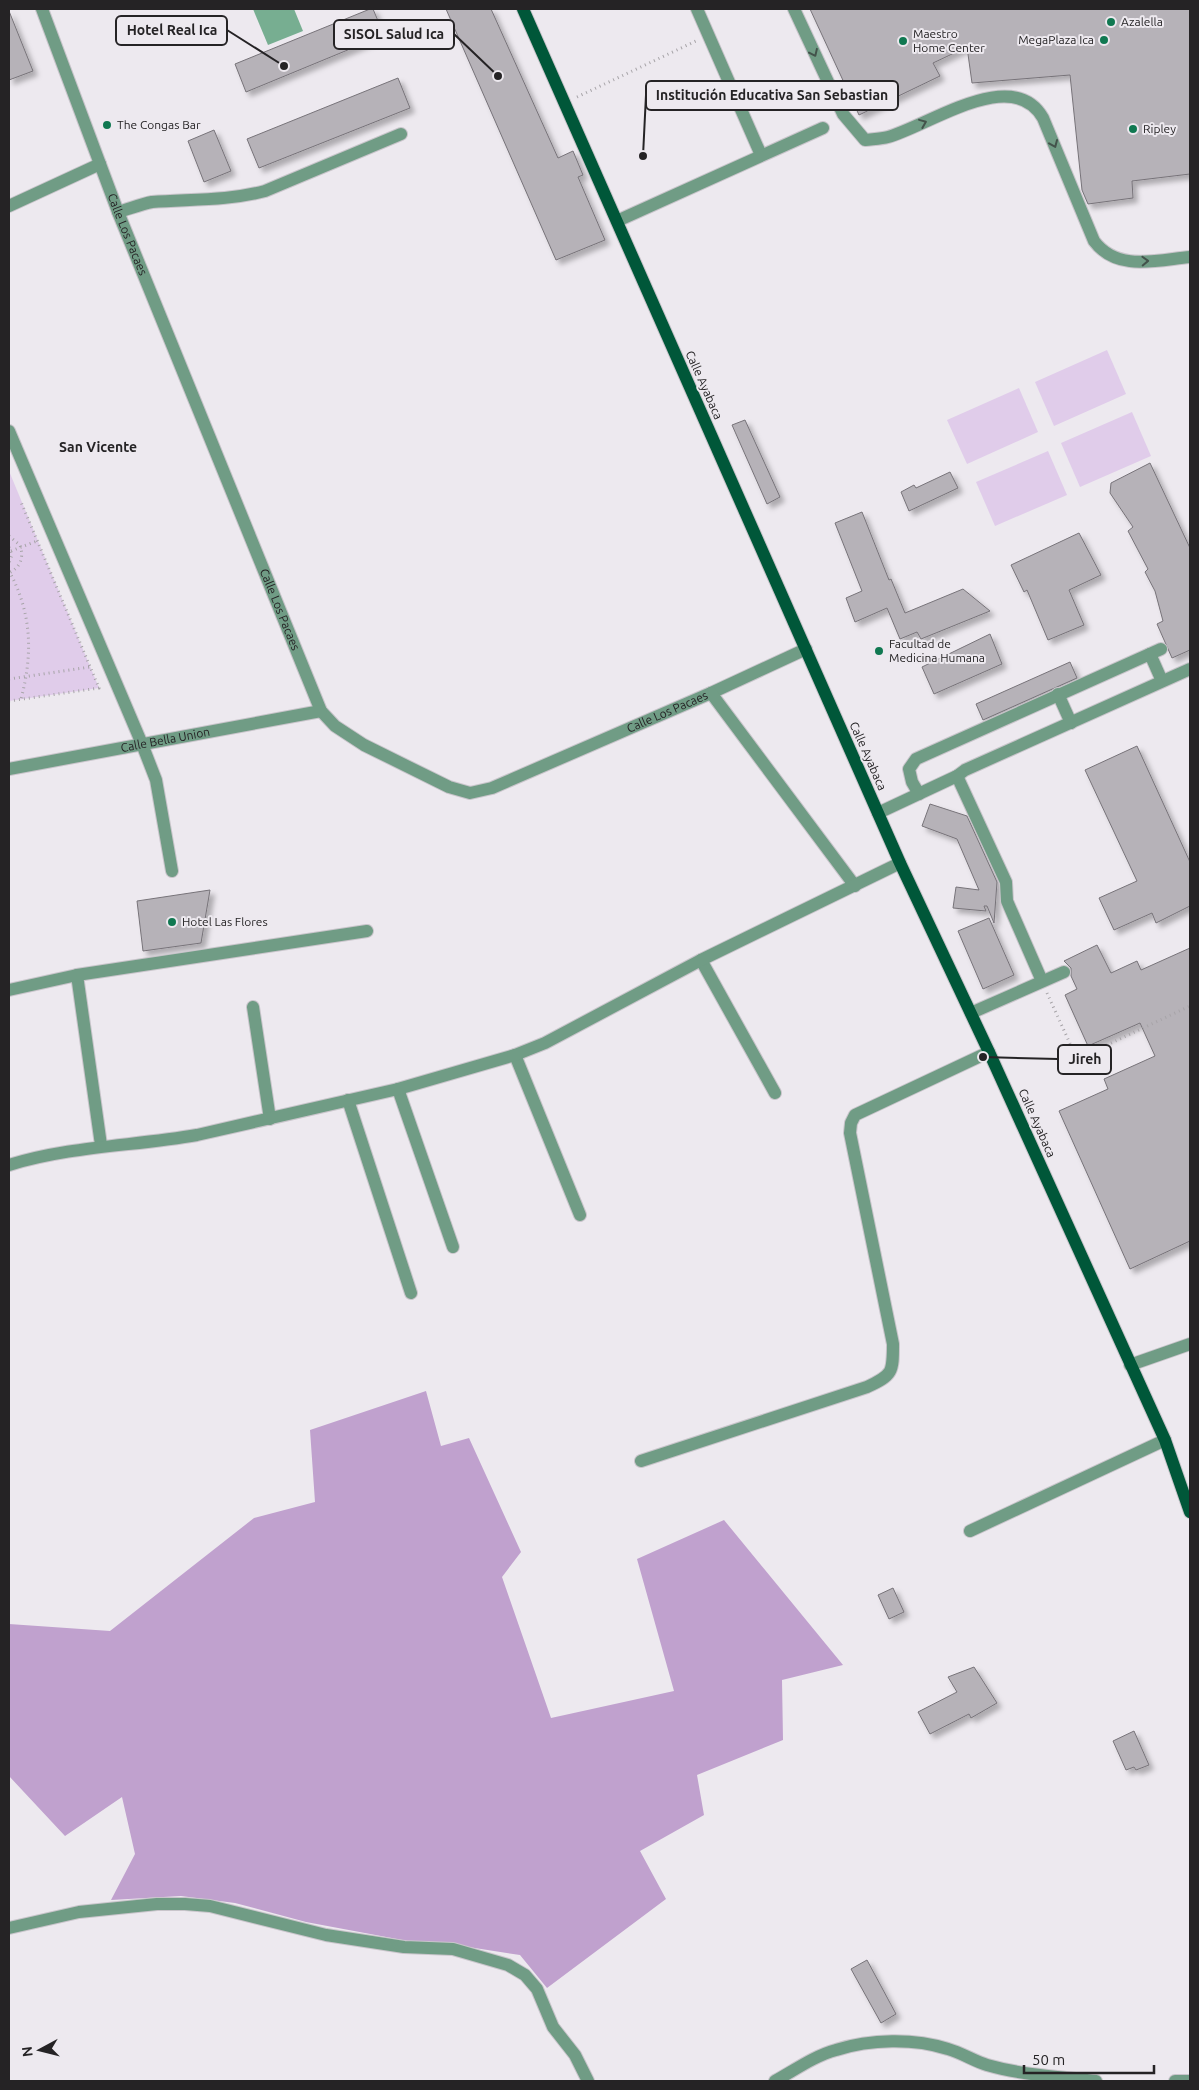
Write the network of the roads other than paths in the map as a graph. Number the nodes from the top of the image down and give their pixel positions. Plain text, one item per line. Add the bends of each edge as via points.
1 (42, 9) edge
2 (523, 9) edge
3 (697, 9) edge
4 (794, 9) edge
5 (823, 128) dead end
6 (400, 134) dead end
7 (761, 155) junction
8 (100, 164) junction
9 (9, 206) edge
10 (118, 212) junction
11 (616, 221) junction
12 (1190, 256) edge
13 (9, 431) edge
14 (806, 649) junction
15 (1190, 669) edge
16 (1162, 681) junction
17 (711, 693) junction
18 (1058, 694) junction
19 (322, 711) junction
20 (1071, 722) junction
21 (142, 744) junction
22 (9, 769) edge
23 (957, 776) junction
24 (919, 794) junction
25 (878, 813) junction
26 (900, 863) junction
27 (172, 871) dead end
28 (855, 886) junction
29 (367, 931) dead end
30 (702, 960) junction
31 (1064, 972) dead end
32 (76, 975) junction
33 (1042, 981) junction
34 (9, 990) edge
35 (253, 1007) dead end
36 (971, 1013) junction
37 (990, 1052) junction
38 (515, 1055) junction
39 (398, 1089) junction
40 (775, 1093) dead end
41 (348, 1100) junction
42 (270, 1119) junction
43 (101, 1146) junction
44 (9, 1165) edge
45 (580, 1215) dead end
46 (453, 1247) dead end
47 (411, 1293) dead end
48 (1190, 1344) edge
49 (1130, 1365) junction
50 (1164, 1440) junction
51 (641, 1461) dead end
52 (1190, 1512) edge
53 (970, 1531) dead end
54 (9, 1928) edge
55 (588, 2081) edge
56 (776, 2081) edge
57 (1096, 2081) edge
58 (1175, 2081) edge
59 (1190, 2081) edge

1 - 8 street, Calle Los Pacaes
2 - 11 main road, Calle Ayabaca
3 - 7 street
4 -> 12 street via 843,114 865,140 888,137 989,97 1023,98 1038,109 1043,118 1094,241 1101,250 1118,260 1132,261
5 - 7 street
6 - 10 street via 243,197 150,203
7 - 11 street
8 - 9 street
8 - 10 street, Calle Los Pacaes
10 - 19 street, Calle Los Pacaes
11 - 14 main road, Calle Ayabaca
13 - 21 street
14 - 17 street, Calle Los Pacaes
14 - 25 main road, Calle Ayabaca
15 - 16 street
16 - 18 street via 1156,651
16 - 20 street
17 - 19 street, Calle Los Pacaes via 492,788 470,793 449,787 364,745 335,726
17 - 28 street
18 - 20 street
18 - 24 street via 916,759 909,769
19 - 21 street, Calle Bella Union
20 - 23 street
21 - 22 street, Calle Bella Union
21 - 27 street via 156,780
23 - 24 street
23 - 33 street via 1006,882 1006,900
24 - 25 street
25 - 26 main road, Calle Ayabaca
26 - 28 street
26 - 36 main road, Calle Ayabaca
28 - 30 street
29 - 32 street
30 - 38 street
30 - 40 street
31 - 33 street
32 - 34 street
32 - 43 street
33 - 36 street
35 - 42 street
36 - 37 main road, Calle Ayabaca
37 - 49 main road, Calle Ayabaca
37 - 51 street via 855,1115 851,1124 893,1344 893,1364 885,1379
38 - 39 street
38 - 45 street
39 - 41 street
39 - 46 street
41 - 42 street
41 - 47 street
42 - 43 street via 169,1140
43 - 44 street
48 - 49 street
49 - 50 main road, Calle Ayabaca
50 - 52 main road, Calle Ayabaca
50 - 53 street
54 - 55 street via 79,1912 185,1904 210,1906 326,1935 404,1947 453,1949 508,1965 525,1975 536,1989 552,2027 575,2055
56 - 57 street via 835,2050 869,2043 900,2042 948,2049 1012,2070
58 - 59 street

